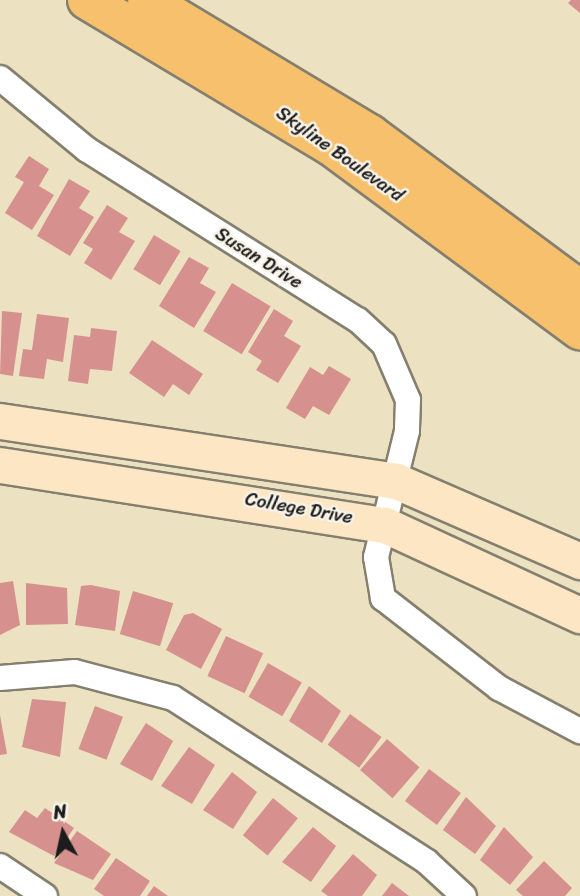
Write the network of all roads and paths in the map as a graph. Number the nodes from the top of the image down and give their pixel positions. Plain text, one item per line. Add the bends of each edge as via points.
1 (87, 0) edge
2 (147, 0) edge
3 (0, 79) edge
4 (580, 290) edge
5 (580, 330) edge
6 (0, 421) edge
7 (0, 465) edge
8 (390, 502) junction
9 (580, 561) edge
10 (580, 615) edge
11 (0, 678) edge
12 (580, 731) edge
13 (0, 866) edge
14 (45, 896) edge
15 (464, 896) edge

1 - 5 main road, Skyline Boulevard via 331,146
2 - 4 main road, Skyline Boulevard via 359,127
3 - 8 street, Susan Drive via 76,142 358,320 384,344 408,400
6 - 8 street, College Drive
7 - 8 street, College Drive
8 - 9 street, College Drive
8 - 10 street, College Drive
8 - 12 street, Susan Drive via 375,578 396,612 499,688
11 - 15 street via 75,672 173,698 427,862
13 - 14 street

